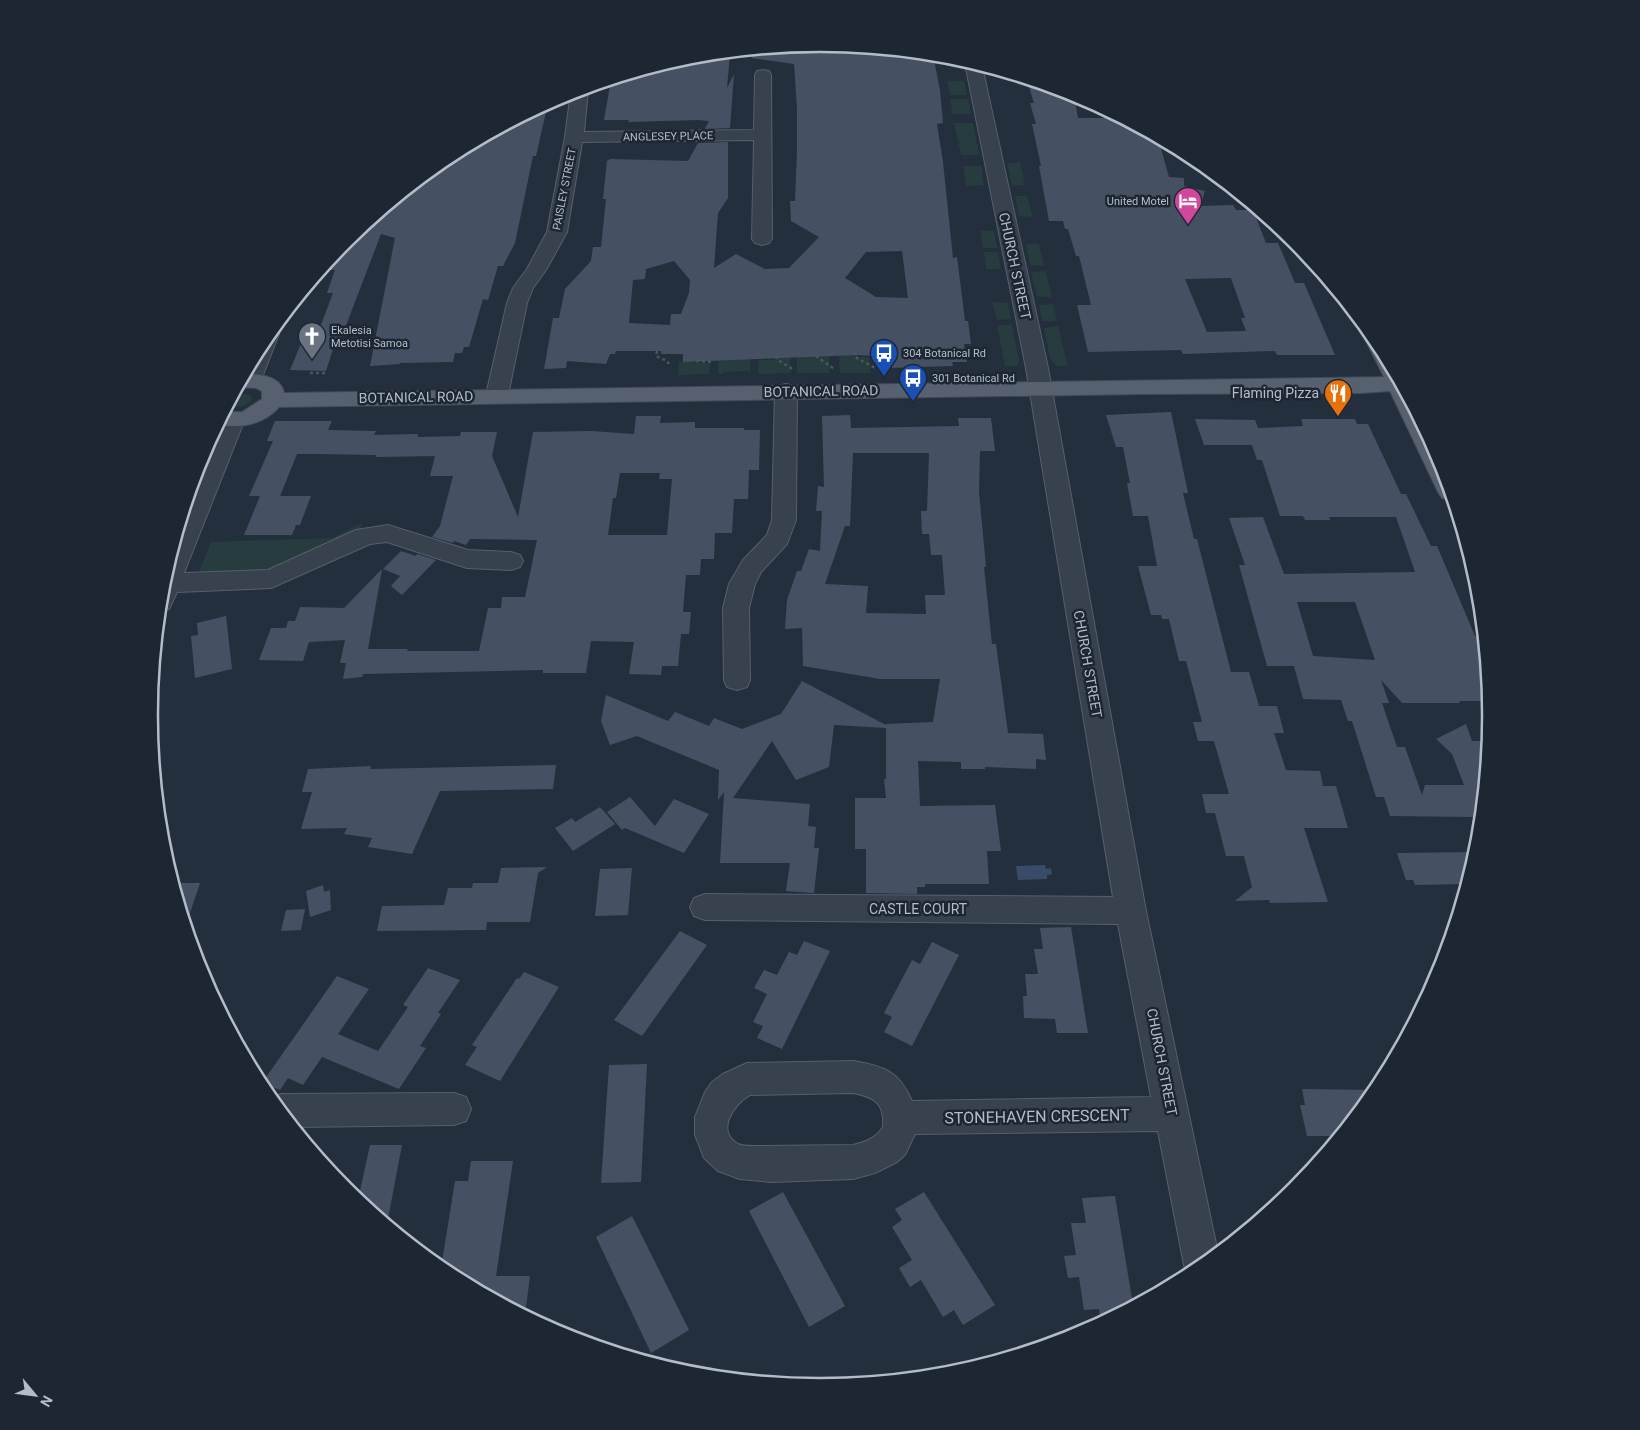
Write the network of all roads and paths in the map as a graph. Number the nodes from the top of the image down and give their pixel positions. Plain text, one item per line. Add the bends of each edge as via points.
1 (975, 71) edge
2 (763, 75) dead end
3 (579, 98) edge
4 (762, 135) junction
5 (574, 137) junction
6 (762, 239) dead end
7 (657, 351) dead end
8 (854, 352) dead end
9 (776, 356) dead end
10 (816, 356) dead end
11 (696, 362) dead end
12 (714, 362) dead end
13 (669, 364) dead end
14 (875, 368) dead end
15 (834, 369) dead end
16 (310, 373) dead end
17 (325, 373) dead end
18 (248, 380) edge
19 (790, 381) junction
20 (1394, 383) edge
21 (1040, 388) junction
22 (497, 396) junction
23 (273, 400) junction
24 (228, 419) edge
25 (177, 557) edge
26 (511, 561) dead end
27 (169, 591) edge
28 (737, 680) dead end
29 (704, 907) dead end
30 (1131, 911) junction
31 (454, 1109) dead end
32 (289, 1111) edge
33 (1172, 1114) junction
34 (902, 1118) junction
35 (1200, 1257) edge

1 - 21 street, CHURCH STREET
2 - 4 street
3 - 5 street, PAISLEY STREET
4 - 5 street, ANGLESEY PLACE
4 - 6 street
5 - 22 street, PAISLEY STREET via 557,232 517,303
7 - 13 path via 656,356
8 - 14 path via 855,357
9 - 19 path
10 - 15 path
11 - 12 path
16 - 17 path
18 - 23 main road via 270,386
19 - 21 main road, BOTANICAL ROAD
19 - 22 main road, BOTANICAL ROAD
19 - 28 street via 784,520 778,538 752,566 742,584 736,608
20 - 21 main road, BOTANICAL ROAD
21 - 30 street, CHURCH STREET
22 - 23 main road, BOTANICAL ROAD
23 - 24 main road via 262,411 244,418
24 - 25 street
26 - 27 street via 467,559 388,533 365,536 271,579
29 - 30 street, CASTLE COURT
30 - 33 street, CHURCH STREET
31 - 32 street
33 - 34 street, STONEHAVEN CRESCENT
33 - 35 street, CHURCH STREET
34 - 34 street via 886,1087 874,1081 852,1077 747,1080 732,1086 719,1098 710,1130 716,1146 731,1159 750,1164 853,1162 880,1154 899,1134

